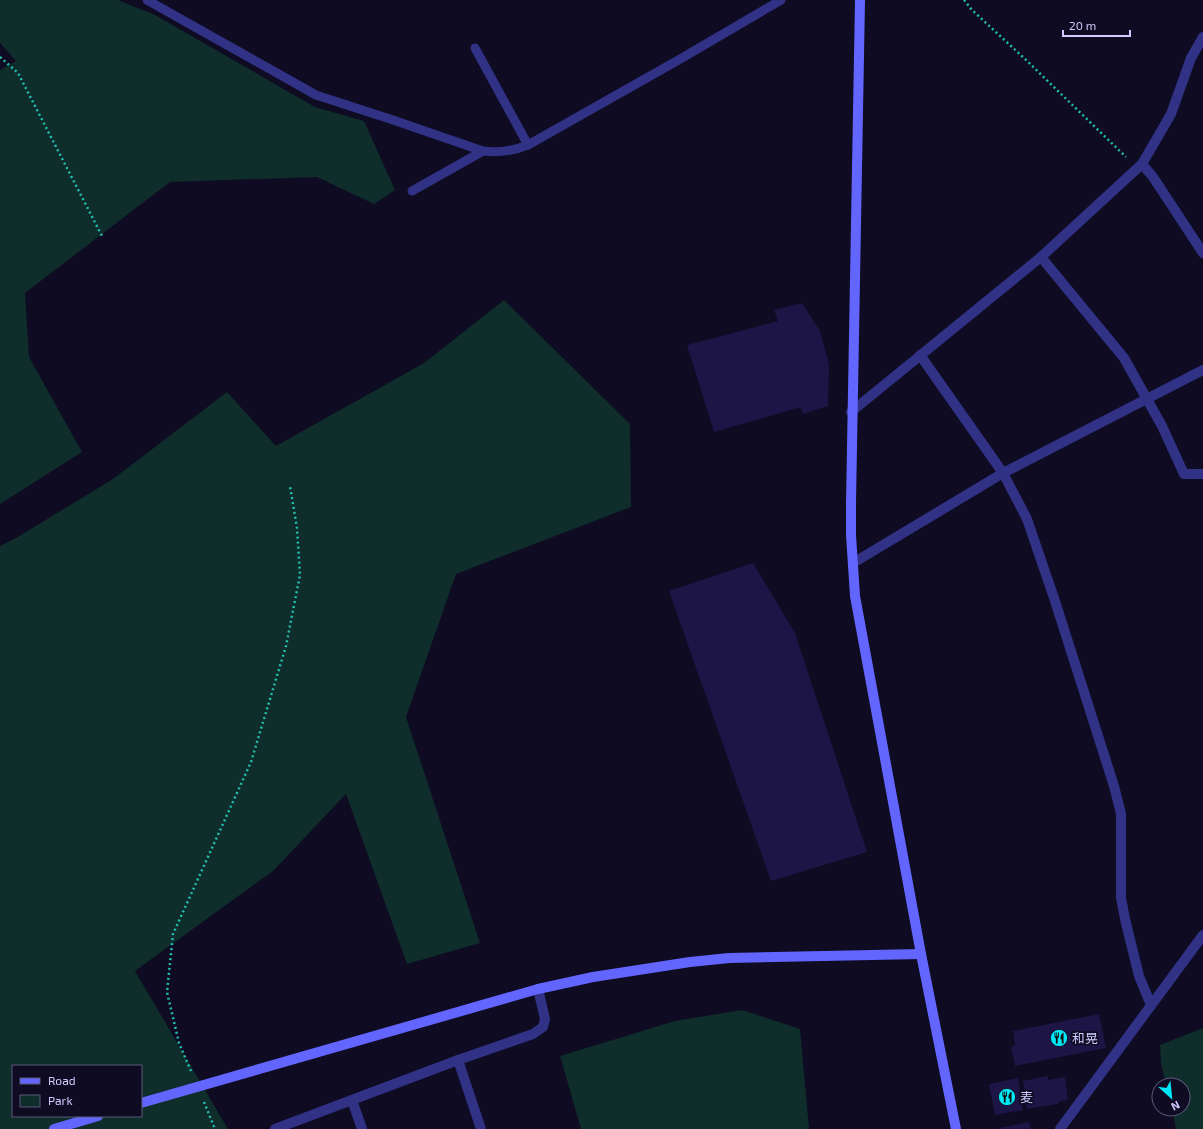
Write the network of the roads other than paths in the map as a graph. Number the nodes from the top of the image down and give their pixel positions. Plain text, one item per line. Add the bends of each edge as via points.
1 (147, 0) edge
2 (781, 0) edge
3 (860, 0) edge
4 (1203, 37) edge
5 (475, 48) dead end
6 (528, 145) junction
7 (483, 151) junction
8 (1142, 164) junction
9 (412, 192) dead end
10 (1203, 253) edge
11 (1041, 256) junction
12 (920, 355) junction
13 (1203, 370) edge
14 (1147, 398) junction
15 (851, 412) junction
16 (1003, 473) junction
17 (1203, 474) edge
18 (853, 563) junction
19 (1203, 934) edge
20 (921, 954) junction
21 (538, 989) junction
22 (1151, 1005) junction
23 (458, 1060) junction
24 (352, 1100) junction
25 (142, 1104) edge
26 (95, 1117) edge
27 (54, 1129) edge
28 (275, 1129) edge
29 (362, 1129) edge
30 (481, 1129) edge
31 (956, 1129) edge
32 (1060, 1129) edge

1 - 7 lane via 316,95
2 - 6 lane
3 - 15 street
4 - 8 street via 1191,58 1171,114
5 - 6 lane
6 - 7 lane via 503,152
7 - 9 lane
8 - 10 street
8 - 11 street
11 - 12 street
11 - 14 street via 1124,358
12 - 15 street
12 - 16 street
13 - 14 street
14 - 16 street
14 - 17 street via 1184,474
15 - 18 street
16 - 18 street
16 - 22 street via 1027,519 1114,786 1121,814 1121,898 1124,919 1139,976
18 - 20 street via 855,596
19 - 22 street
20 - 21 street via 721,959 593,977
20 - 31 street
21 - 23 street via 545,1019 542,1027 533,1034
21 - 25 street
22 - 32 street
23 - 24 street
23 - 30 street
24 - 28 street
24 - 29 street
26 - 27 street

